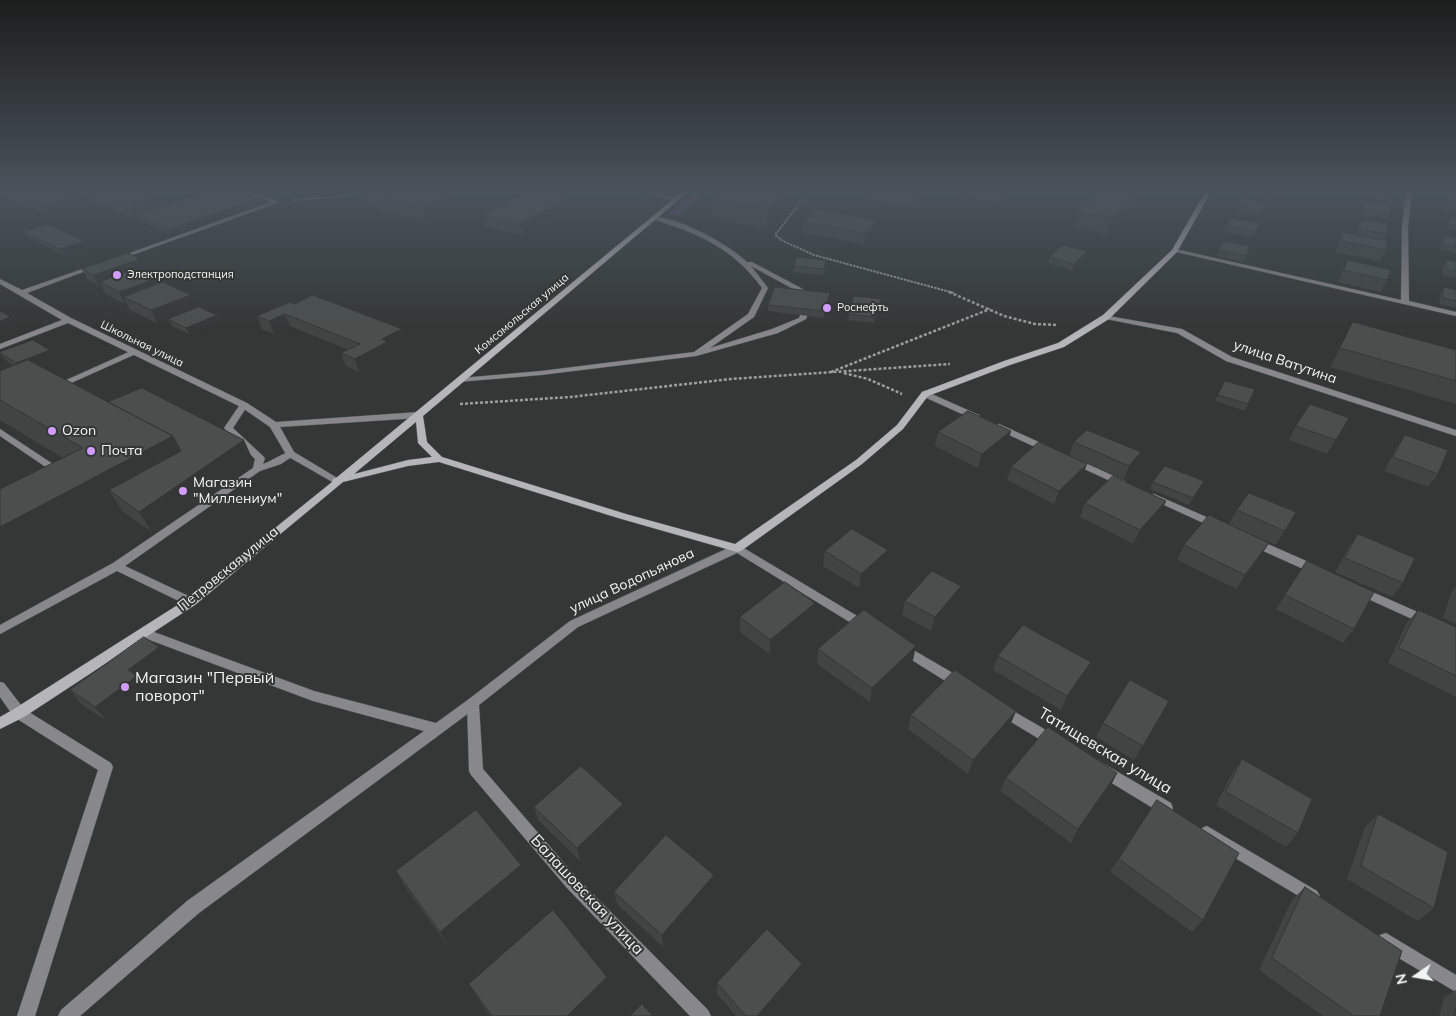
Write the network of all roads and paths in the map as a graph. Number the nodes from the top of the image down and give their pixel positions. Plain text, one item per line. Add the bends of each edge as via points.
1 (171, 239) edge
2 (629, 239) edge
3 (713, 239) edge
4 (781, 239) edge
5 (1181, 239) edge
6 (1405, 239) edge
7 (1175, 251) junction
8 (740, 257) junction
9 (112, 260) edge
10 (103, 264) edge
11 (0, 281) edge
12 (21, 293) junction
13 (1405, 302) junction
14 (990, 309) junction
15 (1456, 314) edge
16 (1106, 317) junction
17 (68, 320) junction
18 (1096, 323) junction
19 (0, 347) edge
20 (134, 353) junction
21 (696, 354) junction
22 (960, 364) dead end
23 (841, 372) junction
24 (828, 373) junction
25 (461, 380) junction
26 (45, 392) edge
27 (902, 394) dead end
28 (925, 394) junction
29 (244, 405) junction
30 (430, 406) junction
31 (419, 415) junction
32 (274, 425) junction
33 (0, 432) edge
34 (1456, 433) edge
35 (290, 454) junction
36 (439, 459) junction
37 (257, 469) junction
38 (336, 481) junction
39 (59, 482) edge
40 (1224, 529) edge
41 (1242, 537) edge
42 (736, 548) junction
43 (117, 566) junction
44 (1322, 573) edge
45 (1349, 585) edge
46 (191, 602) junction
47 (1438, 626) edge
48 (0, 630) edge
49 (144, 633) junction
50 (0, 687) edge
51 (974, 692) edge
52 (990, 702) edge
53 (473, 703) junction
54 (19, 712) junction
55 (0, 723) edge
56 (437, 730) junction
57 (1177, 814) edge
58 (1194, 825) edge
59 (1321, 902) edge
60 (1371, 932) edge
61 (1456, 984) edge
62 (26, 1016) edge
63 (67, 1016) edge
64 (702, 1016) edge

1 - 9 street
2 - 25 street, Комсомольская улица
3 - 8 street
4 - 14 path via 814,255 958,294
5 - 7 street
6 - 13 street
7 - 13 street
7 - 16 street
8 - 21 street via 765,288 752,315
8 - 21 street via 812,296 802,319 775,331
10 - 12 street
11 - 12 street, Школьная улица
12 - 17 street, Школьная улица
13 - 15 street
14 - 18 path via 1035,324
14 - 24 path
16 - 18 street
16 - 34 street, улица Ватутина via 1179,331 1229,359
17 - 19 street
17 - 20 street, Школьная улица
18 - 28 street via 1061,346 1007,362
20 - 26 street
20 - 29 street, Школьная улица
21 - 25 street
22 - 23 path
23 - 24 path
23 - 27 path
24 - 30 path via 731,379 570,397
25 - 30 street, Комсомольская улица
28 - 40 street
28 - 42 street via 900,427 859,462
29 - 32 street, Школьная улица
29 - 37 street via 228,428 260,458
30 - 31 street, Комсомольская улица
31 - 32 street
31 - 36 street via 423,443
31 - 38 street, Петровская улица
32 - 35 street
33 - 39 street via 67,478
35 - 37 street
35 - 38 street
36 - 38 street via 408,463
36 - 42 street
37 - 43 street
38 - 46 street, Петровская улица
41 - 44 street
42 - 51 street
42 - 53 street, улица Водопьянова via 574,624
43 - 46 street
43 - 48 street
45 - 47 street
46 - 49 street, Петровская улица
49 - 54 street, Петровская улица
49 - 56 street via 313,696
50 - 54 street
52 - 57 street, Татищевская улица
53 - 56 street
53 - 64 street, Балашовская улица via 476,771 572,883
54 - 55 street, Петровская улица
54 - 62 street via 106,767
56 - 63 street via 193,908
58 - 59 street
60 - 61 street

